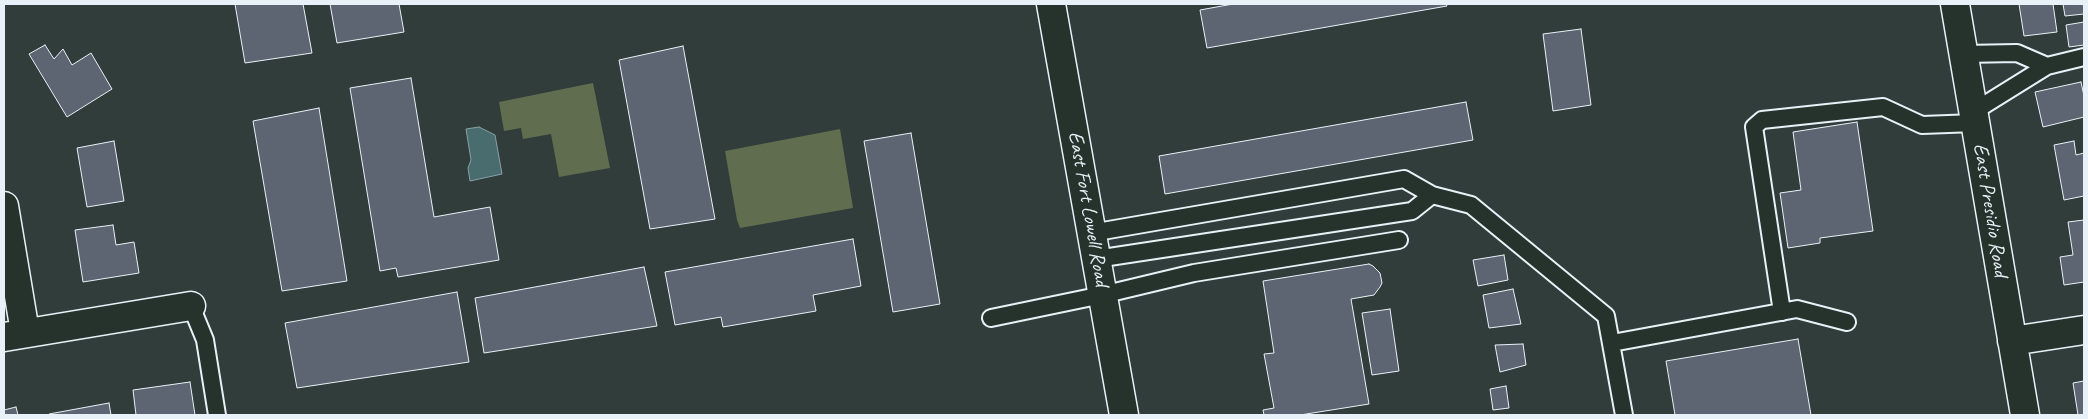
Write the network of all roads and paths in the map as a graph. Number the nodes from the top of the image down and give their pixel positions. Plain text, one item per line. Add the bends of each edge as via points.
1 (1051, 4) edge
2 (1955, 4) edge
3 (1963, 54) junction
4 (2084, 57) edge
5 (2047, 66) junction
6 (1974, 118) junction
7 (1432, 195) junction
8 (4, 206) edge
9 (1400, 240) dead end
10 (1093, 246) junction
11 (1102, 295) junction
12 (191, 306) joint
13 (1782, 312) junction
14 (991, 318) dead end
15 (1847, 322) dead end
16 (2084, 330) edge
17 (15, 334) edge
18 (2012, 342) junction
19 (1612, 343) junction
20 (218, 415) edge
21 (1124, 415) edge
22 (1624, 415) edge
23 (2025, 415) edge

1 - 10 street, East Fort Lowell Road
2 - 3 street, East Presidio Road
3 - 5 lane via 2017,52
3 - 6 street, East Presidio Road
4 - 5 lane
5 - 6 lane
6 - 13 lane via 1922,125 1883,107 1762,120 1754,127
6 - 18 street, East Presidio Road
7 - 10 lane via 1412,211
7 - 10 lane via 1404,179
7 - 19 lane via 1471,205 1606,316
8 - 17 street
9 - 11 lane via 1194,273
10 - 11 street, East Fort Lowell Road
11 - 14 lane
11 - 21 street, East Fort Lowell Road
12 - 17 street
12 - 20 lane via 205,340
13 - 15 lane via 1797,309
13 - 19 lane
16 - 18 street
18 - 23 street, East Presidio Road
19 - 22 lane

